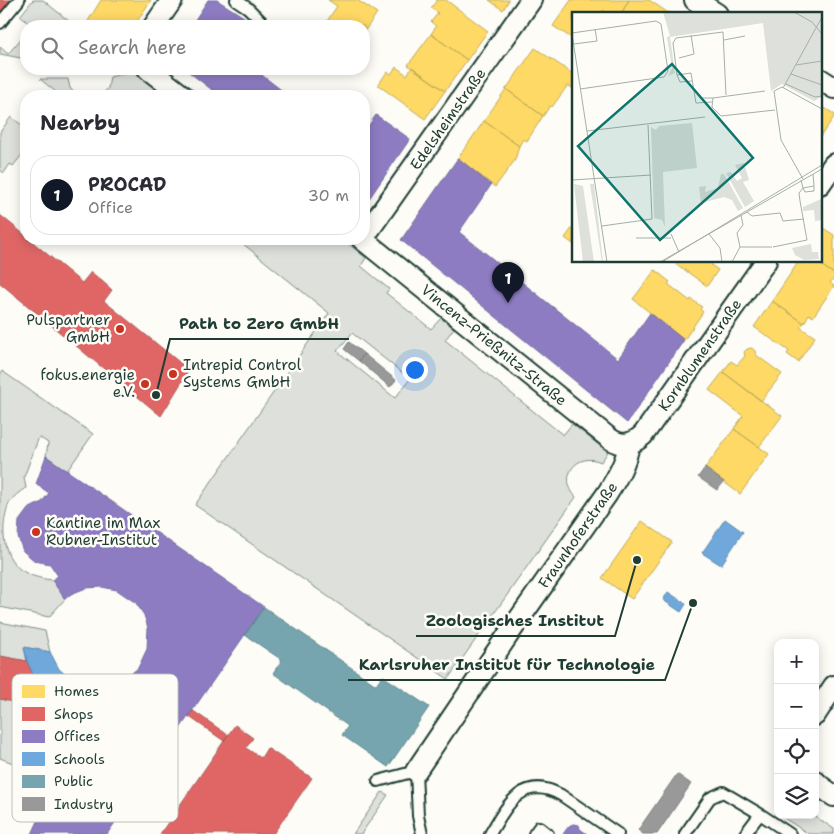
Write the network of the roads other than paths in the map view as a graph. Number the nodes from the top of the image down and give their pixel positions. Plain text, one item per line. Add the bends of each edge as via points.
1 (19, 0) edge
2 (172, 0) edge
3 (236, 0) edge
4 (531, 0) edge
5 (695, 0) edge
6 (714, 12) edge
7 (158, 20) edge
8 (260, 20) edge
9 (0, 23) edge
10 (156, 75) edge
11 (822, 80) edge
12 (834, 88) edge
13 (175, 90) edge
14 (834, 164) edge
15 (822, 181) edge
16 (370, 229) edge
17 (370, 245) edge
18 (765, 262) edge
19 (629, 444) junction
20 (834, 686) edge
21 (819, 709) edge
22 (416, 771) junction
23 (378, 781) dead end
24 (819, 785) edge
25 (834, 796) edge
26 (760, 814) junction
27 (422, 834) edge
28 (490, 834) edge
29 (534, 834) edge
30 (548, 834) edge
31 (618, 834) edge
32 (685, 834) edge
33 (745, 834) edge
34 (790, 834) edge

1 - 9 lane
2 - 7 street
3 - 8 lane
4 - 16 street, Edelsheimstraße
5 - 6 street
10 - 13 street
11 - 12 street
14 - 15 street
17 - 19 street, Vincenz-Prießnitz-Straße via 609,438
18 - 19 street, Kornblumenstraße via 643,435
19 - 22 street, Fraunhoferstraße via 627,457 607,494
20 - 21 street
22 - 23 lane
22 - 27 lane
24 - 25 street
26 - 32 lane via 723,792 710,798
26 - 33 lane
26 - 34 lane
28 - 31 lane via 512,800 521,792 540,787 561,795
29 - 30 lane via 539,827

